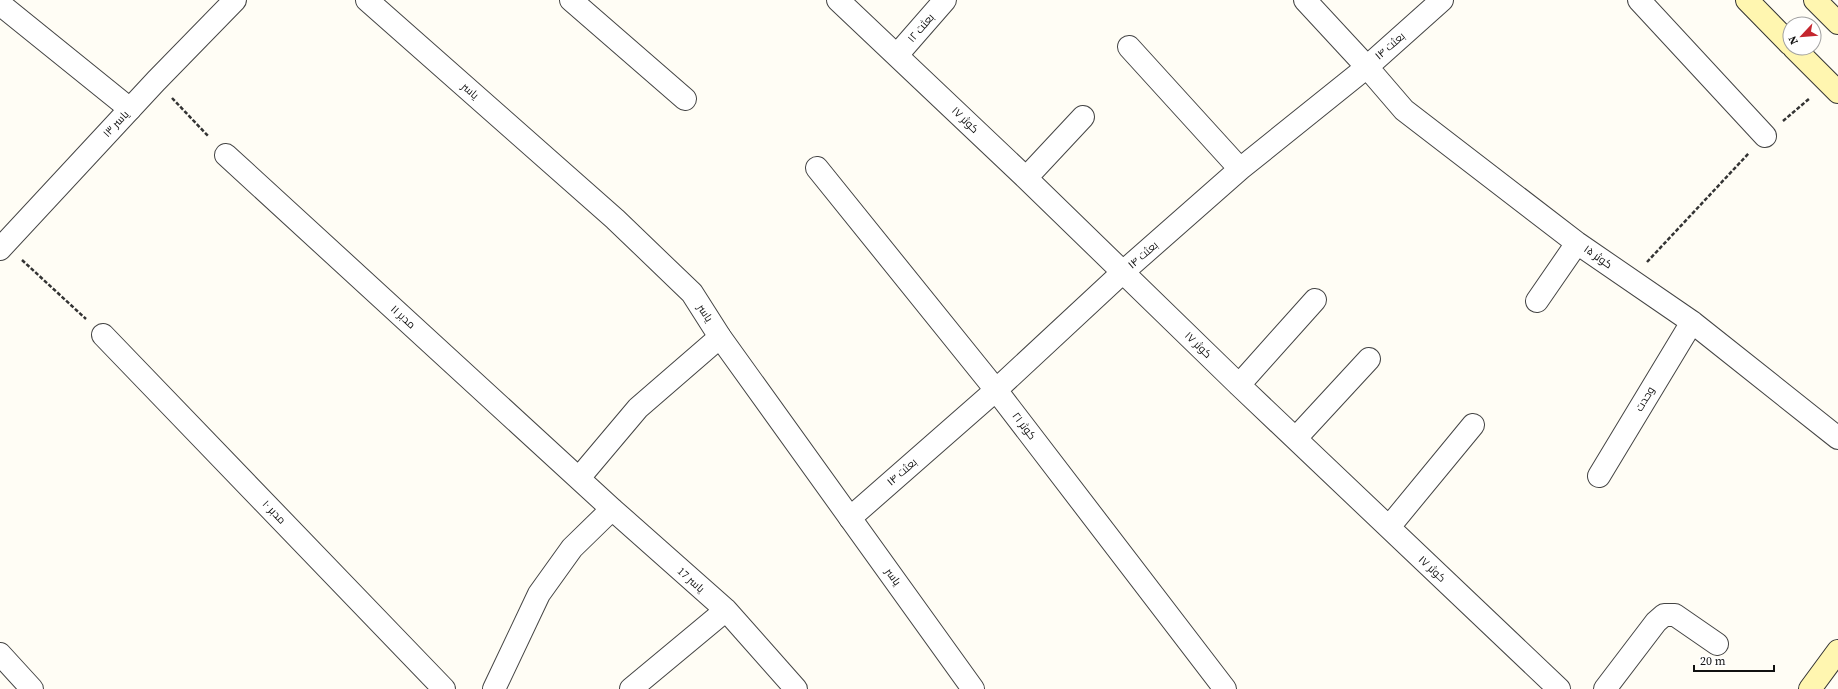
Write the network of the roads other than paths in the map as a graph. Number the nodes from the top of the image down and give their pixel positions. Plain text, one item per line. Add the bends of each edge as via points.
1 (235, 0) edge
2 (367, 0) edge
3 (571, 0) edge
4 (838, 0) edge
5 (945, 0) edge
6 (1305, 0) edge
7 (1442, 0) edge
8 (1639, 0) edge
9 (1747, 0) edge
10 (1815, 0) edge
11 (1, 6) edge
12 (1838, 23) edge
13 (1782, 36) edge
14 (1129, 47) dead end
15 (897, 55) junction
16 (1802, 56) edge
17 (1367, 66) junction
18 (1833, 87) edge
19 (685, 99) dead end
20 (130, 109) junction
21 (1082, 117) dead end
22 (1765, 136) road end
23 (226, 155) road end
24 (817, 168) dead end
25 (1240, 169) junction
26 (1026, 178) junction
27 (1578, 243) junction
28 (2, 246) edge
29 (1123, 272) junction
30 (1315, 300) dead end
31 (1537, 301) dead end
32 (1692, 322) junction
33 (103, 335) road end
34 (720, 337) junction
35 (1369, 359) dead end
36 (1239, 385) junction
37 (996, 390) junction
38 (1473, 425) dead end
39 (1296, 438) junction
40 (1838, 438) edge
41 (1599, 476) dead end
42 (579, 478) junction
43 (612, 509) junction
44 (850, 518) junction
45 (1389, 527) junction
46 (726, 610) junction
47 (1717, 644) dead end
48 (1838, 651) edge
49 (0, 654) edge
50 (32, 689) edge
51 (444, 689) edge
52 (494, 689) edge
53 (631, 689) edge
54 (796, 689) edge
55 (973, 689) edge
56 (1225, 689) edge
57 (1559, 689) edge
58 (1605, 689) edge
59 (1810, 689) edge

1 - 20 street, یاسر ۱۳
2 - 34 street, یاسر via 615,219 692,293
3 - 19 street
4 - 15 street, کوثر ۱۷
5 - 15 street, بعثت ۱۲
6 - 17 street, کوثر ۱۵
7 - 17 street, بعثت ۱۴
8 - 22 street
9 - 13 main road
10 - 12 main road
11 - 20 street
14 - 25 street
15 - 26 street, کوثر ۱۷
16 - 18 main road
17 - 25 street, بعثت ۱۴
17 - 27 street, کوثر ۱۵ via 1404,110
20 - 28 street, یاسر ۱۳
21 - 26 street
23 - 42 street, مدبر ۱۱
24 - 37 street, کوثر ۲۱
25 - 29 street, بعثت ۱۴
26 - 29 street, کوثر ۱۷
27 - 31 street
27 - 32 street, کوثر ۱۵
29 - 36 street, کوثر ۱۷
29 - 37 street, بعثت ۱۴
30 - 36 street
32 - 40 street, کوثر ۱۵
32 - 41 street, وحدت
33 - 51 street, مدبر ۱۰
34 - 42 street via 638,408
34 - 44 street, یاسر
35 - 39 street
36 - 39 street, کوثر ۱۷
37 - 44 street, بعثت ۱۴
37 - 56 street, کوثر ۲۱
38 - 45 street
39 - 45 street, کوثر ۱۷
42 - 43 street, یاسر 17
43 - 46 street, یاسر 17
43 - 52 street via 572,548 539,594
44 - 55 street, یاسر
45 - 57 street, کوثر ۱۷
46 - 53 street
46 - 54 street, یاسر 17
47 - 58 street via 1675,615 1664,615
48 - 59 main road
49 - 50 street

